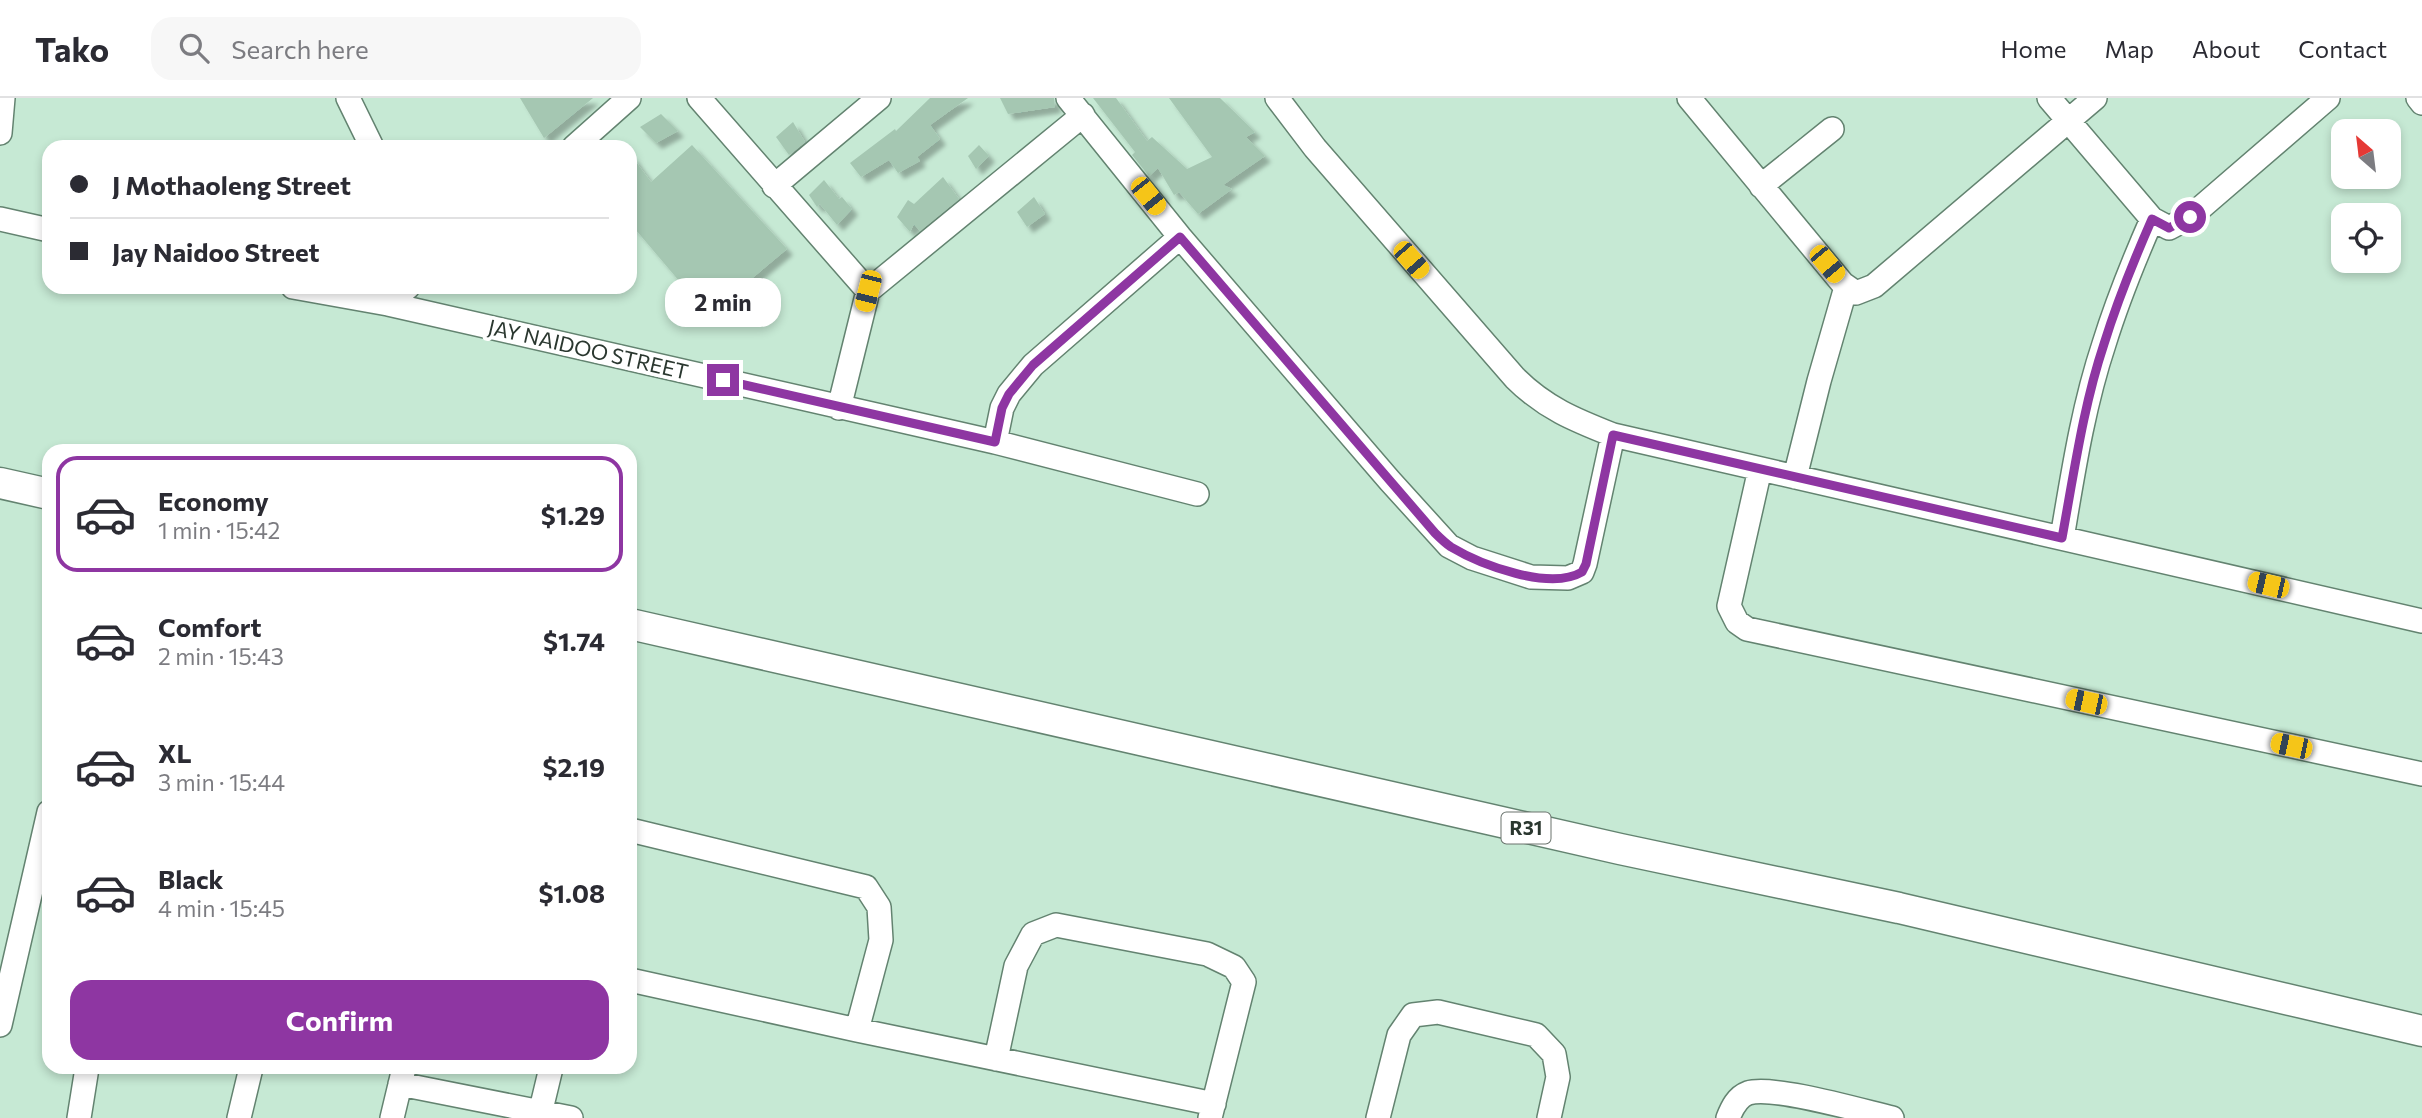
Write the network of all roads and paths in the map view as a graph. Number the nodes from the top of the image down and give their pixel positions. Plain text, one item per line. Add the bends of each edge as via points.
1 (348, 98) edge
2 (629, 98) edge
3 (699, 98) edge
4 (879, 98) edge
5 (1277, 98) edge
6 (1689, 98) edge
7 (2049, 98) edge
8 (2095, 98) edge
9 (2328, 98) edge
10 (2418, 98) edge
11 (5, 99) edge
12 (2422, 103) edge
13 (1075, 106) edge
14 (2068, 121) junction
15 (1832, 129) dead end
16 (0, 133) edge
17 (369, 140) edge
18 (582, 140) edge
19 (774, 186) junction
20 (1762, 186) junction
21 (0, 219) edge
22 (2152, 219) junction
23 (42, 228) edge
24 (1180, 237) junction
25 (1845, 285) junction
26 (868, 291) junction
27 (332, 294) edge
28 (400, 294) edge
29 (388, 304) junction
30 (839, 408) junction
31 (1613, 435) junction
32 (995, 442) junction
33 (1760, 469) junction
34 (1795, 477) junction
35 (0, 483) edge
36 (42, 492) edge
37 (1197, 494) dead end
38 (2062, 538) junction
39 (2422, 621) edge
40 (637, 626) edge
41 (2422, 774) edge
42 (637, 832) edge
43 (42, 842) edge
44 (637, 982) edge
45 (0, 1025) edge
46 (857, 1030) junction
47 (2422, 1031) edge
48 (996, 1059) junction
49 (86, 1074) edge
50 (250, 1074) edge
51 (549, 1074) edge
52 (402, 1076) edge
53 (1212, 1111) edge
54 (539, 1115) edge
55 (79, 1118) edge
56 (239, 1118) edge
57 (392, 1118) edge
58 (571, 1118) edge
59 (1378, 1118) edge
60 (1549, 1118) edge
61 (1728, 1118) edge
62 (1891, 1118) edge

1 - 17 street
2 - 18 street
3 - 19 street
4 - 19 street
5 - 31 street via 1515,378 1562,415
6 - 20 street
7 - 14 street
8 - 14 street
9 - 22 street via 2190,217 2169,228
10 - 12 street
11 - 16 street
13 - 24 street
13 - 26 street via 976,203
14 - 22 street
14 - 25 street via 1874,286 1856,293
15 - 20 street
19 - 26 street
20 - 25 street
21 - 23 street
22 - 38 street via 2103,346 2079,440
24 - 31 street via 1435,533 1472,558 1531,577 1567,578 1582,572
24 - 32 street via 1033,365 1005,401
25 - 34 street
26 - 30 street
27 - 29 street, JAY NAIDOO STREET
28 - 29 street
29 - 30 street, JAY NAIDOO STREET
30 - 32 street, JAY NAIDOO STREET
31 - 33 street
32 - 37 street, JAY NAIDOO STREET
33 - 34 street
33 - 41 street via 1729,606 1737,622 1747,629
34 - 38 street
35 - 36 main road
38 - 39 street
40 - 47 main road, R31 via 1912,911
42 - 46 street via 866,887 879,907 881,940
43 - 45 street
44 - 46 street
46 - 48 street
48 - 53 street
48 - 53 street via 1016,966 1033,934 1056,925 1206,954 1234,967 1244,982
49 - 55 street
50 - 56 street
51 - 54 street
52 - 54 street
52 - 57 street
54 - 58 street
59 - 60 street via 1399,1035 1413,1016 1438,1012 1536,1035 1554,1054 1558,1077
61 - 62 street via 1745,1094 1767,1090

